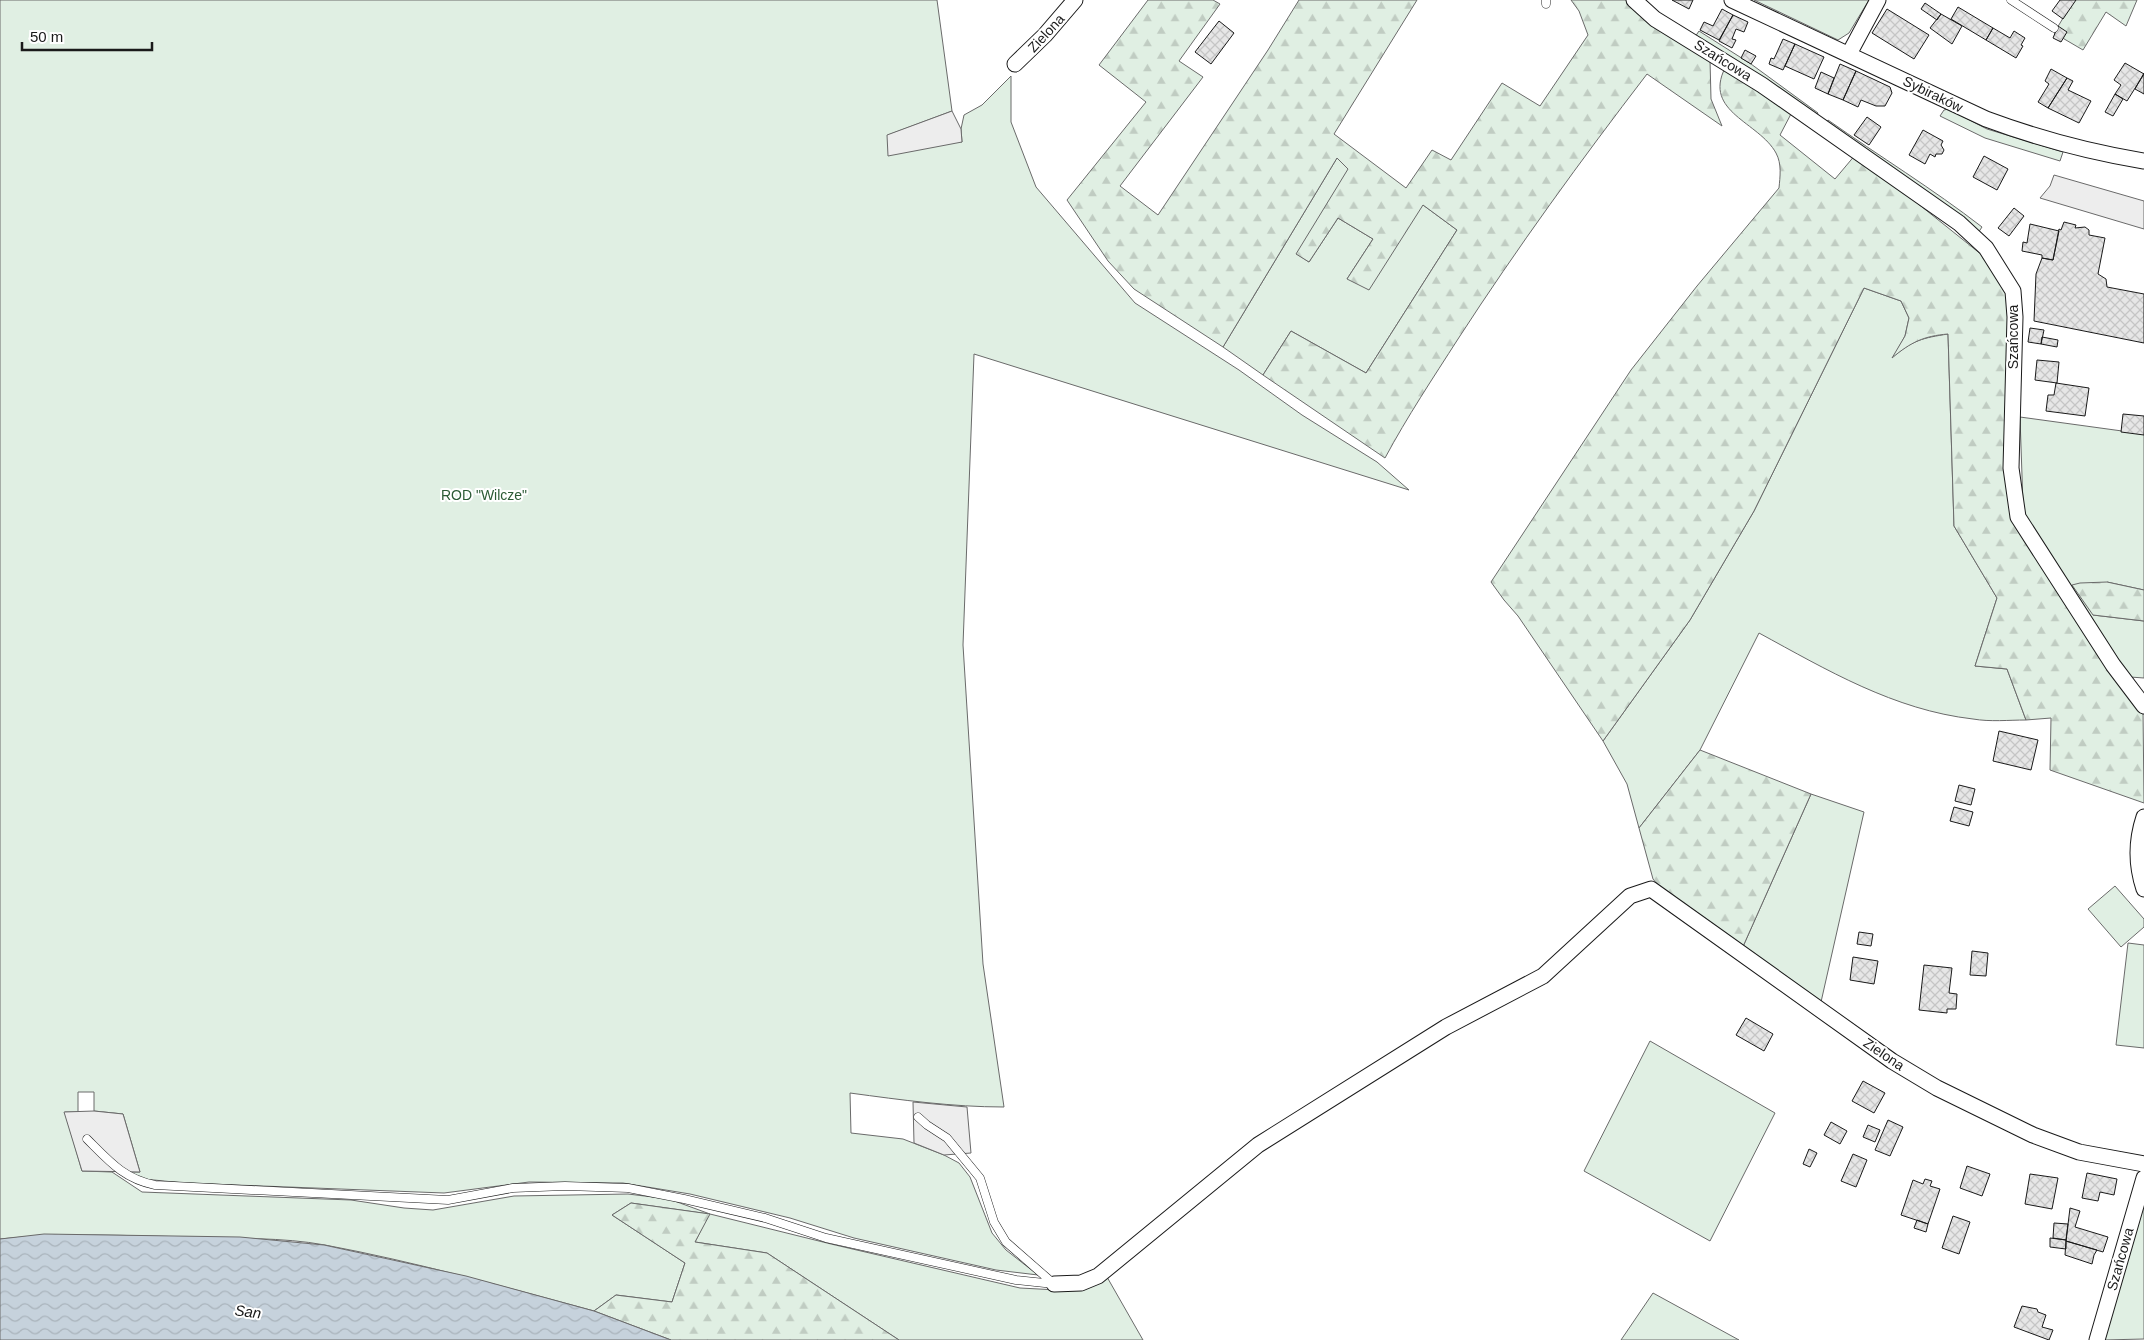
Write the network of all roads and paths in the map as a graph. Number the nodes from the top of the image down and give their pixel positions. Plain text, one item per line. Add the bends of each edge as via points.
1 (1075, 0) edge
2 (1634, 0) edge
3 (1732, 0) edge
4 (1878, 0) edge
5 (2011, 0) edge
6 (2054, 28) dead end
7 (1849, 54) junction
8 (1016, 64) dead end
9 (2144, 161) edge
10 (2144, 706) edge
11 (2144, 817) edge
12 (2144, 889) edge
13 (918, 1117) dead end
14 (87, 1139) dead end
15 (2144, 1164) edge
16 (2144, 1178) edge
17 (1054, 1284) junction
18 (2097, 1340) edge

1 - 8 street, Zielona
2 - 10 street, Szańcowa via 1655,19 1762,85 1959,223 1986,248 2013,291 2011,468 2018,517
3 - 7 street, Sybiraków
4 - 7 street
5 - 6 lane
7 - 9 street, Sybiraków via 1986,119 2023,133 2078,149
11 - 12 street via 2138,835 2138,858
13 - 17 lane via 947,1138 980,1178 994,1222 1006,1242
14 - 17 lane via 116,1168 138,1182 155,1185 448,1200 513,1188 628,1188 765,1218 826,1238 1016,1280
15 - 17 street, Zielona via 2079,1152 2042,1139 1937,1088 1892,1061 1651,890 1630,896 1543,976 1446,1027 1258,1145 1098,1276 1081,1283
16 - 18 street, Szańcowa

